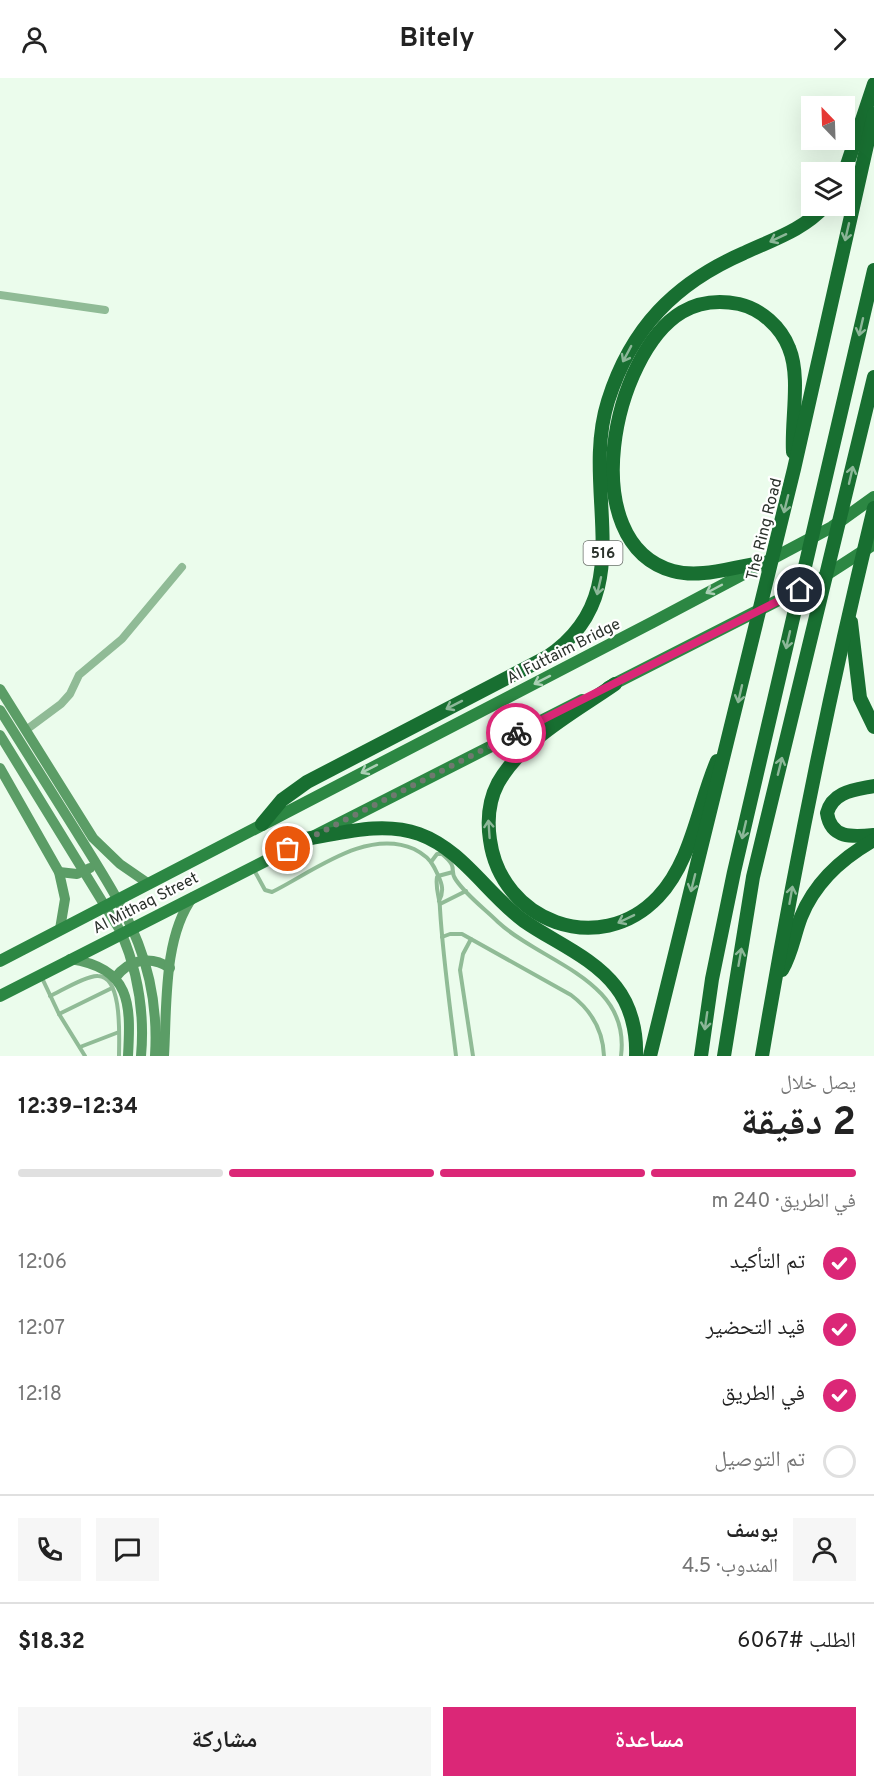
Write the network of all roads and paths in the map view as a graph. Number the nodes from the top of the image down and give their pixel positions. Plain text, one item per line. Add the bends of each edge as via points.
1 (874, 84) edge
2 (874, 114) edge
3 (848, 162) edge
4 (814, 216) edge
5 (874, 270) edge
6 (0, 295) edge
7 (105, 310) dead end
8 (874, 377) edge
9 (794, 469) junction
10 (874, 497) edge
11 (874, 508) edge
12 (872, 547) edge
13 (763, 563) junction
14 (182, 567) dead end
15 (850, 608) junction
16 (615, 684) junction
17 (0, 689) edge
18 (0, 710) edge
19 (732, 726) junction
20 (874, 727) edge
21 (26, 730) junction
22 (0, 735) edge
23 (0, 768) edge
24 (874, 786) edge
25 (262, 824) junction
26 (874, 838) edge
27 (306, 839) junction
28 (102, 847) junction
29 (431, 862) junction
30 (252, 868) junction
31 (59, 872) junction
32 (453, 872) junction
33 (437, 876) junction
34 (149, 884) junction
35 (466, 891) junction
36 (194, 895) junction
37 (440, 903) junction
38 (60, 930) junction
39 (442, 937) junction
40 (471, 939) junction
41 (70, 960) junction
42 (0, 962) edge
43 (170, 968) junction
44 (40, 975) junction
45 (775, 982) junction
46 (114, 983) junction
47 (0, 996) edge
48 (50, 996) junction
49 (59, 1014) junction
50 (118, 1032) junction
51 (80, 1047) junction
52 (85, 1056) edge
53 (119, 1056) edge
54 (128, 1056) edge
55 (141, 1056) edge
56 (155, 1056) edge
57 (164, 1056) edge
58 (456, 1056) edge
59 (473, 1056) edge
60 (604, 1056) edge
61 (621, 1056) edge
62 (636, 1056) edge
63 (650, 1056) edge
64 (701, 1056) edge
65 (724, 1056) edge
66 (762, 1056) edge

1 - 3 highway
2 -> 9 highway, The Ring Road / 516
4 -> 25 highway, 516 via 806,224 689,283 656,312 632,346 608,401 599,443 603,555 600,587 587,617 573,636 547,657 307,782 282,800
5 -> 64 highway via 734,872
6 - 7 street
65 -> 8 highway via 753,877
9 - 13 highway, 516 via 793,362 781,333 757,312 735,304 711,302 696,306 669,322 637,368 618,421 613,450 615,500 622,526 643,554 673,571 701,573
9 -> 19 highway, The Ring Road / 516
10 - 13 main road, Al Futtaim Bridge via 832,527
11 - 15 highway
12 - 16 main road via 820,579
13 -> 25 main road, Al Futtaim Bridge
14 - 21 street via 114,647 79,675 61,704
15 - 20 highway via 860,698
45 -> 15 highway
19 -> 16 highway, 516 via 675,874 656,898 630,918 604,927 577,927 551,921 516,897 497,868 488,823 492,795 508,768 529,746
16 - 27 main road
17 - 21 main road
18 - 56 main road via 116,895 136,934 153,997
19 -> 63 highway, The Ring Road / 516
21 - 28 main road via 86,828
22 - 55 main road via 121,932 140,999
23 - 31 main road
24 - 26 highway via 841,794 826,813 839,834
25 - 34 main road, Al Mithaq Street
26 - 45 highway via 846,858 816,889
27 - 30 main road, Al Mithaq Street
27 - 62 highway via 383,828 420,834 445,848 523,920 609,978 630,1013
28 - 31 main road via 88,869 71,875
28 - 34 main road
29 - 30 lane via 417,850 402,845 365,845 270,892
29 - 32 lane via 442,854 452,863
29 - 33 lane
30 - 36 main road, Al Mithaq Street
31 - 38 main road via 65,899
32 - 33 lane
32 - 35 lane
33 - 37 lane via 443,889
34 - 38 main road, Al Mithaq Street
35 - 37 lane
35 - 61 lane via 508,931 595,987 618,1023
36 - 41 main road, Al Mithaq Street
36 - 43 main road via 177,926
37 - 39 lane
38 - 42 main road, Al Mithaq Street
39 - 40 lane via 458,933
39 - 58 lane
40 - 59 lane via 460,970
40 - 60 lane via 580,1002 599,1030
41 - 44 main road, Al Mithaq Street
41 - 46 main road via 96,965
43 - 46 main road via 159,962 139,961 128,965
43 - 57 main road
44 - 47 main road, Al Mithaq Street
44 - 48 lane
45 - 66 highway
46 - 48 lane via 94,976
46 - 49 lane
46 - 50 lane
46 - 54 main road via 125,992
48 - 49 lane
49 - 51 lane
50 - 51 lane
50 - 53 lane
51 - 52 lane

